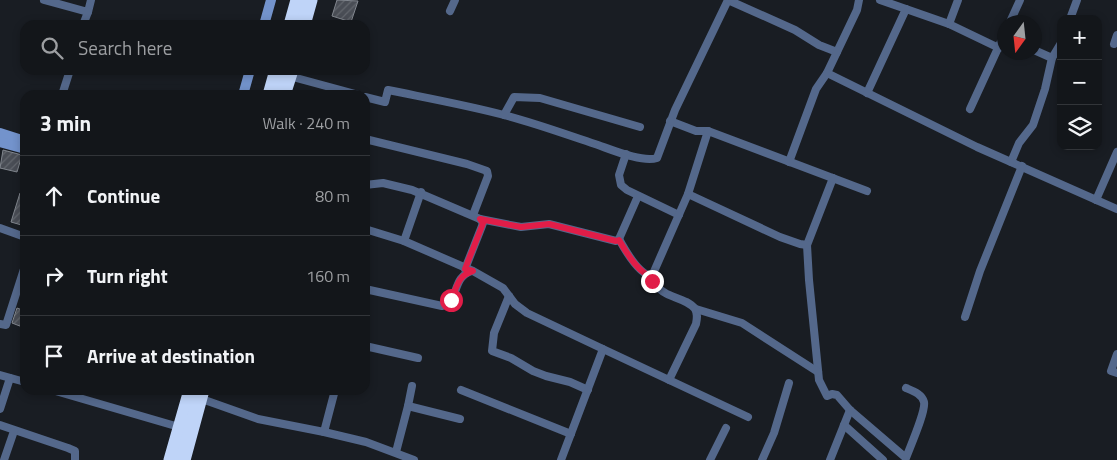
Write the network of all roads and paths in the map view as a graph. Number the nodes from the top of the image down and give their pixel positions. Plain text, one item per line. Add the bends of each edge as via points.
1 (44, 0) edge
2 (91, 0) edge
3 (271, 0) edge
4 (298, 0) edge
5 (310, 0) edge
6 (455, 0) edge
7 (728, 0) edge
8 (859, 0) edge
9 (880, 0) edge
10 (958, 0) edge
11 (1020, 0) edge
12 (1077, 0) edge
13 (906, 9) junction
14 (450, 11) dead end
15 (88, 12) junction
16 (1013, 15) edge
17 (1071, 15) edge
18 (86, 20) edge
19 (265, 20) edge
20 (292, 20) edge
21 (304, 20) edge
22 (950, 24) junction
23 (1117, 35) edge
24 (1114, 44) dead end
25 (997, 47) edge
26 (1057, 50) edge
27 (837, 52) junction
28 (997, 52) edge
29 (1042, 54) edge
30 (1052, 58) junction
31 (826, 73) junction
32 (68, 75) edge
33 (249, 75) edge
34 (284, 75) edge
35 (286, 75) edge
36 (296, 75) edge
37 (64, 90) edge
38 (244, 90) edge
39 (273, 90) edge
40 (284, 90) edge
41 (343, 90) edge
42 (866, 93) junction
43 (370, 98) edge
44 (970, 109) dead end
45 (504, 115) junction
46 (670, 121) junction
47 (640, 128) dead end
48 (708, 131) junction
49 (0, 133) edge
50 (20, 139) edge
51 (370, 140) edge
52 (0, 142) edge
53 (20, 148) edge
54 (1117, 152) edge
55 (626, 154) junction
56 (789, 162) junction
57 (1011, 162) junction
58 (1022, 166) junction
59 (833, 178) junction
60 (370, 184) edge
61 (867, 191) dead end
62 (420, 192) junction
63 (688, 194) junction
64 (638, 196) junction
65 (1096, 200) junction
66 (1117, 209) edge
67 (679, 215) junction
68 (476, 217) junction
69 (0, 228) edge
70 (370, 231) edge
71 (20, 234) edge
72 (619, 240) junction
73 (404, 241) junction
74 (807, 245) junction
75 (469, 270) junction
76 (652, 276) junction
77 (20, 282) edge
78 (370, 290) edge
79 (510, 296) junction
80 (696, 309) junction
81 (965, 317) dead end
82 (0, 324) edge
83 (370, 347) edge
84 (603, 349) junction
85 (1117, 354) edge
86 (418, 358) dead end
87 (818, 372) junction
88 (1117, 374) edge
89 (0, 375) edge
90 (10, 378) junction
91 (670, 380) junction
92 (20, 381) edge
93 (789, 383) dead end
94 (412, 386) dead end
95 (906, 388) dead end
96 (461, 390) dead end
97 (588, 390) junction
98 (69, 395) edge
99 (195, 395) edge
100 (196, 395) edge
101 (201, 395) edge
102 (334, 395) edge
103 (408, 406) junction
104 (0, 409) edge
105 (850, 410) junction
106 (748, 417) dead end
107 (460, 419) dead end
108 (0, 425) edge
109 (844, 425) junction
110 (179, 427) junction
111 (726, 428) dead end
112 (14, 431) junction
113 (324, 432) junction
114 (571, 434) junction
115 (396, 452) junction
116 (4, 460) edge
117 (74, 460) edge
118 (170, 460) edge
119 (183, 460) edge
120 (412, 460) edge
121 (561, 460) edge
122 (710, 460) edge
123 (762, 460) edge
124 (830, 460) edge
125 (883, 460) edge

1 - 15 street
2 - 15 street
3 - 19 street
4 - 20 highway
5 - 21 highway
6 - 14 street
7 - 27 street
7 - 46 street
8 - 27 street
9 - 13 street
10 - 22 street
11 - 16 street
12 - 17 street
13 - 22 street
13 - 42 street
15 - 18 street
22 - 25 street
23 - 24 street
26 - 30 street
27 - 31 street
28 - 44 street
29 - 30 street
30 - 57 street via 1034,124 1019,143
31 - 42 street
31 - 56 street via 816,89
32 - 37 street
33 - 38 street
34 - 39 highway
35 - 40 highway
36 - 41 street
42 - 57 street
43 - 45 street via 385,102 388,90
45 - 47 street via 514,97 529,96
45 - 55 street
46 - 48 street via 696,131
46 - 55 street via 657,158 647,160
48 - 56 street
48 - 63 street
49 - 50 street
51 - 68 street via 486,171 488,176
52 - 53 street
54 - 65 street
55 - 64 street via 619,175 620,185
56 - 59 street
57 - 58 street
58 - 65 street
58 - 81 street
59 - 61 street
59 - 74 street
60 - 62 street via 383,183
62 - 68 street
62 - 73 street
63 - 67 street
63 - 74 street via 780,237
64 - 67 street
64 - 72 street
65 - 66 street
67 - 76 street
68 - 72 street via 521,227 549,224
68 - 75 street via 483,223
69 - 71 street
70 - 73 street
72 - 76 street via 643,272
73 - 75 street
74 - 87 street
75 - 78 street via 461,277 448,304 442,306
75 - 79 street via 503,288
76 - 80 street via 656,287
77 - 82 street via 6,326
79 - 84 street via 526,313
79 - 97 street via 494,333 492,351 546,376
80 - 87 street via 742,323
80 - 91 street via 696,324
83 - 86 street
84 - 91 street
84 - 97 street
85 - 88 street via 1111,371
87 - 105 street via 826,396 837,395
89 - 90 street
90 - 92 street
90 - 104 street
91 - 106 street
93 - 123 street
94 - 103 street
95 - 105 street via 922,398 924,408 906,458
96 - 114 street
97 - 114 street
98 - 110 street
99 - 110 highway
100 - 119 highway
101 - 113 street via 258,419
102 - 113 street
103 - 107 street
103 - 115 street
105 - 109 street
108 - 112 street
109 - 124 street
109 - 125 street
110 - 118 highway
111 - 122 street
112 - 116 street
112 - 117 street via 75,451
113 - 115 street
114 - 121 street
115 - 120 street

